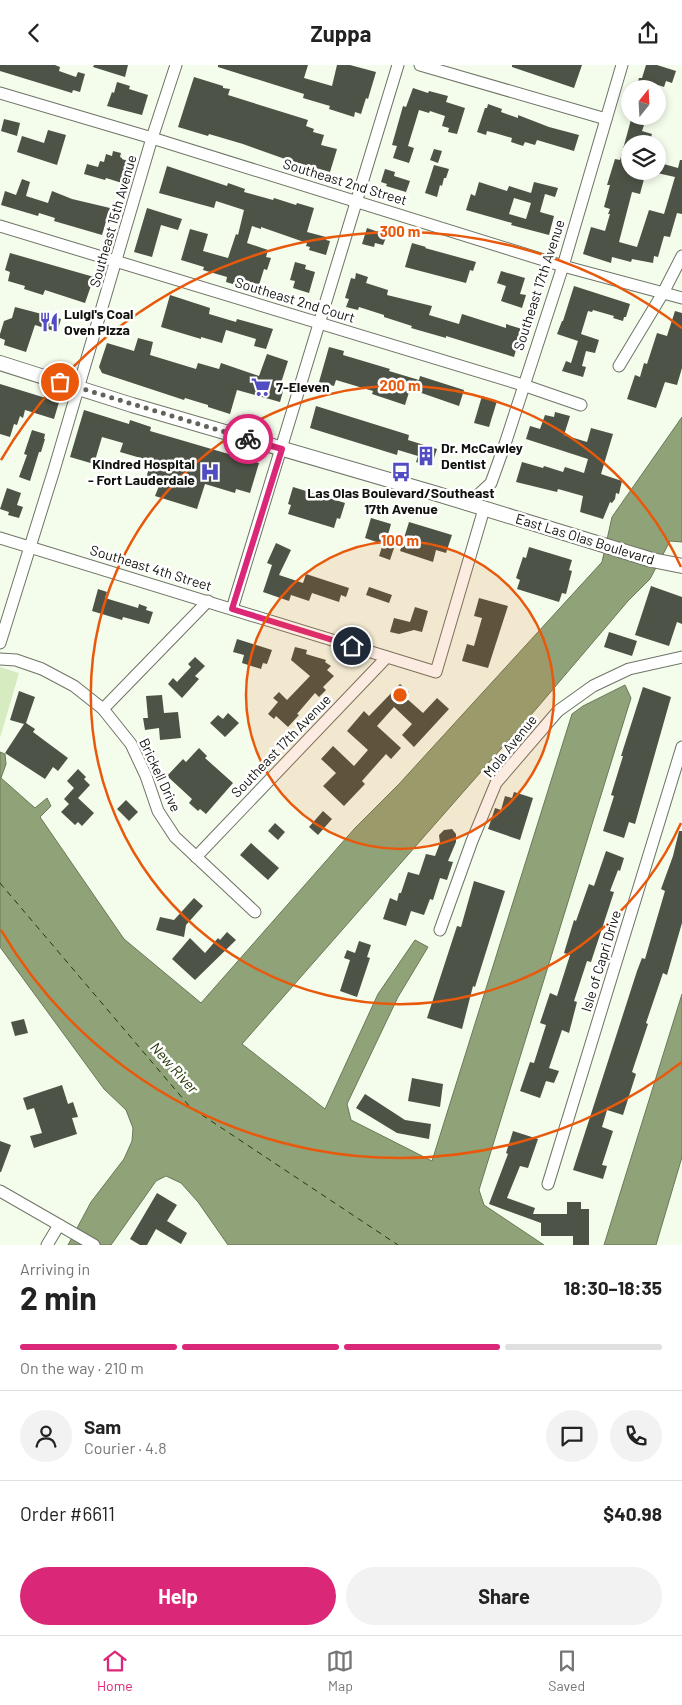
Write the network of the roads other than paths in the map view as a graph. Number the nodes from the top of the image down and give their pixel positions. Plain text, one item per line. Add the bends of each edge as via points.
1 (176, 65) edge
2 (398, 65) edge
3 (420, 65) edge
4 (622, 65) edge
5 (0, 93) edge
6 (606, 119) junction
7 (152, 138) junction
8 (356, 201) junction
9 (0, 226) edge
10 (682, 256) edge
11 (116, 261) junction
12 (562, 266) junction
13 (663, 293) junction
14 (682, 298) edge
15 (319, 323) junction
16 (0, 363) edge
17 (619, 366) dead end
18 (523, 385) junction
19 (78, 388) junction
20 (581, 405) dead end
21 (282, 449) junction
22 (466, 503) junction
23 (484, 509) junction
24 (0, 538) edge
25 (30, 547) junction
26 (682, 566) edge
27 (208, 601) junction
28 (232, 609) junction
29 (0, 643) edge
30 (387, 657) junction
31 (682, 657) edge
32 (0, 659) edge
33 (103, 709) junction
34 (682, 747) edge
35 (196, 857) junction
36 (255, 913) dead end
37 (440, 930) dead end
38 (548, 1184) dead end
39 (0, 1191) edge
40 (60, 1225) junction
41 (47, 1245) edge
42 (94, 1245) edge

1 - 7 street, Southeast 15th Avenue
2 - 8 street
3 - 6 street
4 - 6 street, Southeast 17th Avenue
5 - 7 street, Southeast 2nd Street
6 - 12 street, Southeast 17th Avenue
7 - 8 street, Southeast 2nd Street
7 - 11 street, Southeast 15th Avenue
8 - 12 street, Southeast 2nd Street
8 - 15 street
9 - 11 street, Southeast 2nd Court
10 - 13 street
11 - 15 street, Southeast 2nd Court
11 - 19 street, Southeast 15th Avenue
12 - 13 street, Southeast 2nd Street
12 - 18 street, Southeast 17th Avenue
13 - 14 street, Southeast 2nd Street
13 - 17 street
15 - 18 street, Southeast 2nd Court
15 - 21 street
16 - 19 main road, East Las Olas Boulevard
18 - 20 street, Southeast 2nd Court
18 - 22 street, Southeast 17th Avenue via 491,483
19 - 21 main road, East Las Olas Boulevard
19 - 25 street, Southeast 15th Avenue
21 - 22 main road, East Las Olas Boulevard
21 - 28 street
22 - 23 main road, East Las Olas Boulevard
23 - 26 main road, East Las Olas Boulevard via 579,539
23 - 30 street, Southeast 4th Street via 436,672
24 - 25 street, Southeast 4th Street
25 - 27 street, Southeast 4th Street
25 - 29 street, Southeast 15th Avenue
27 - 28 street, Southeast 4th Street
27 - 33 street
28 - 30 street, Southeast 4th Street
30 - 35 street, Southeast 17th Avenue
31 - 37 street, Mola Avenue via 629,669 593,685 558,711 496,783
32 - 33 street, Brickell Drive via 16,660 42,669 74,686
33 - 35 street, Brickell Drive via 131,744 158,811 175,837
34 - 38 street, Isle of Capri Drive
35 - 36 street, Brickell Drive
39 - 40 street
40 - 41 street
40 - 42 street

